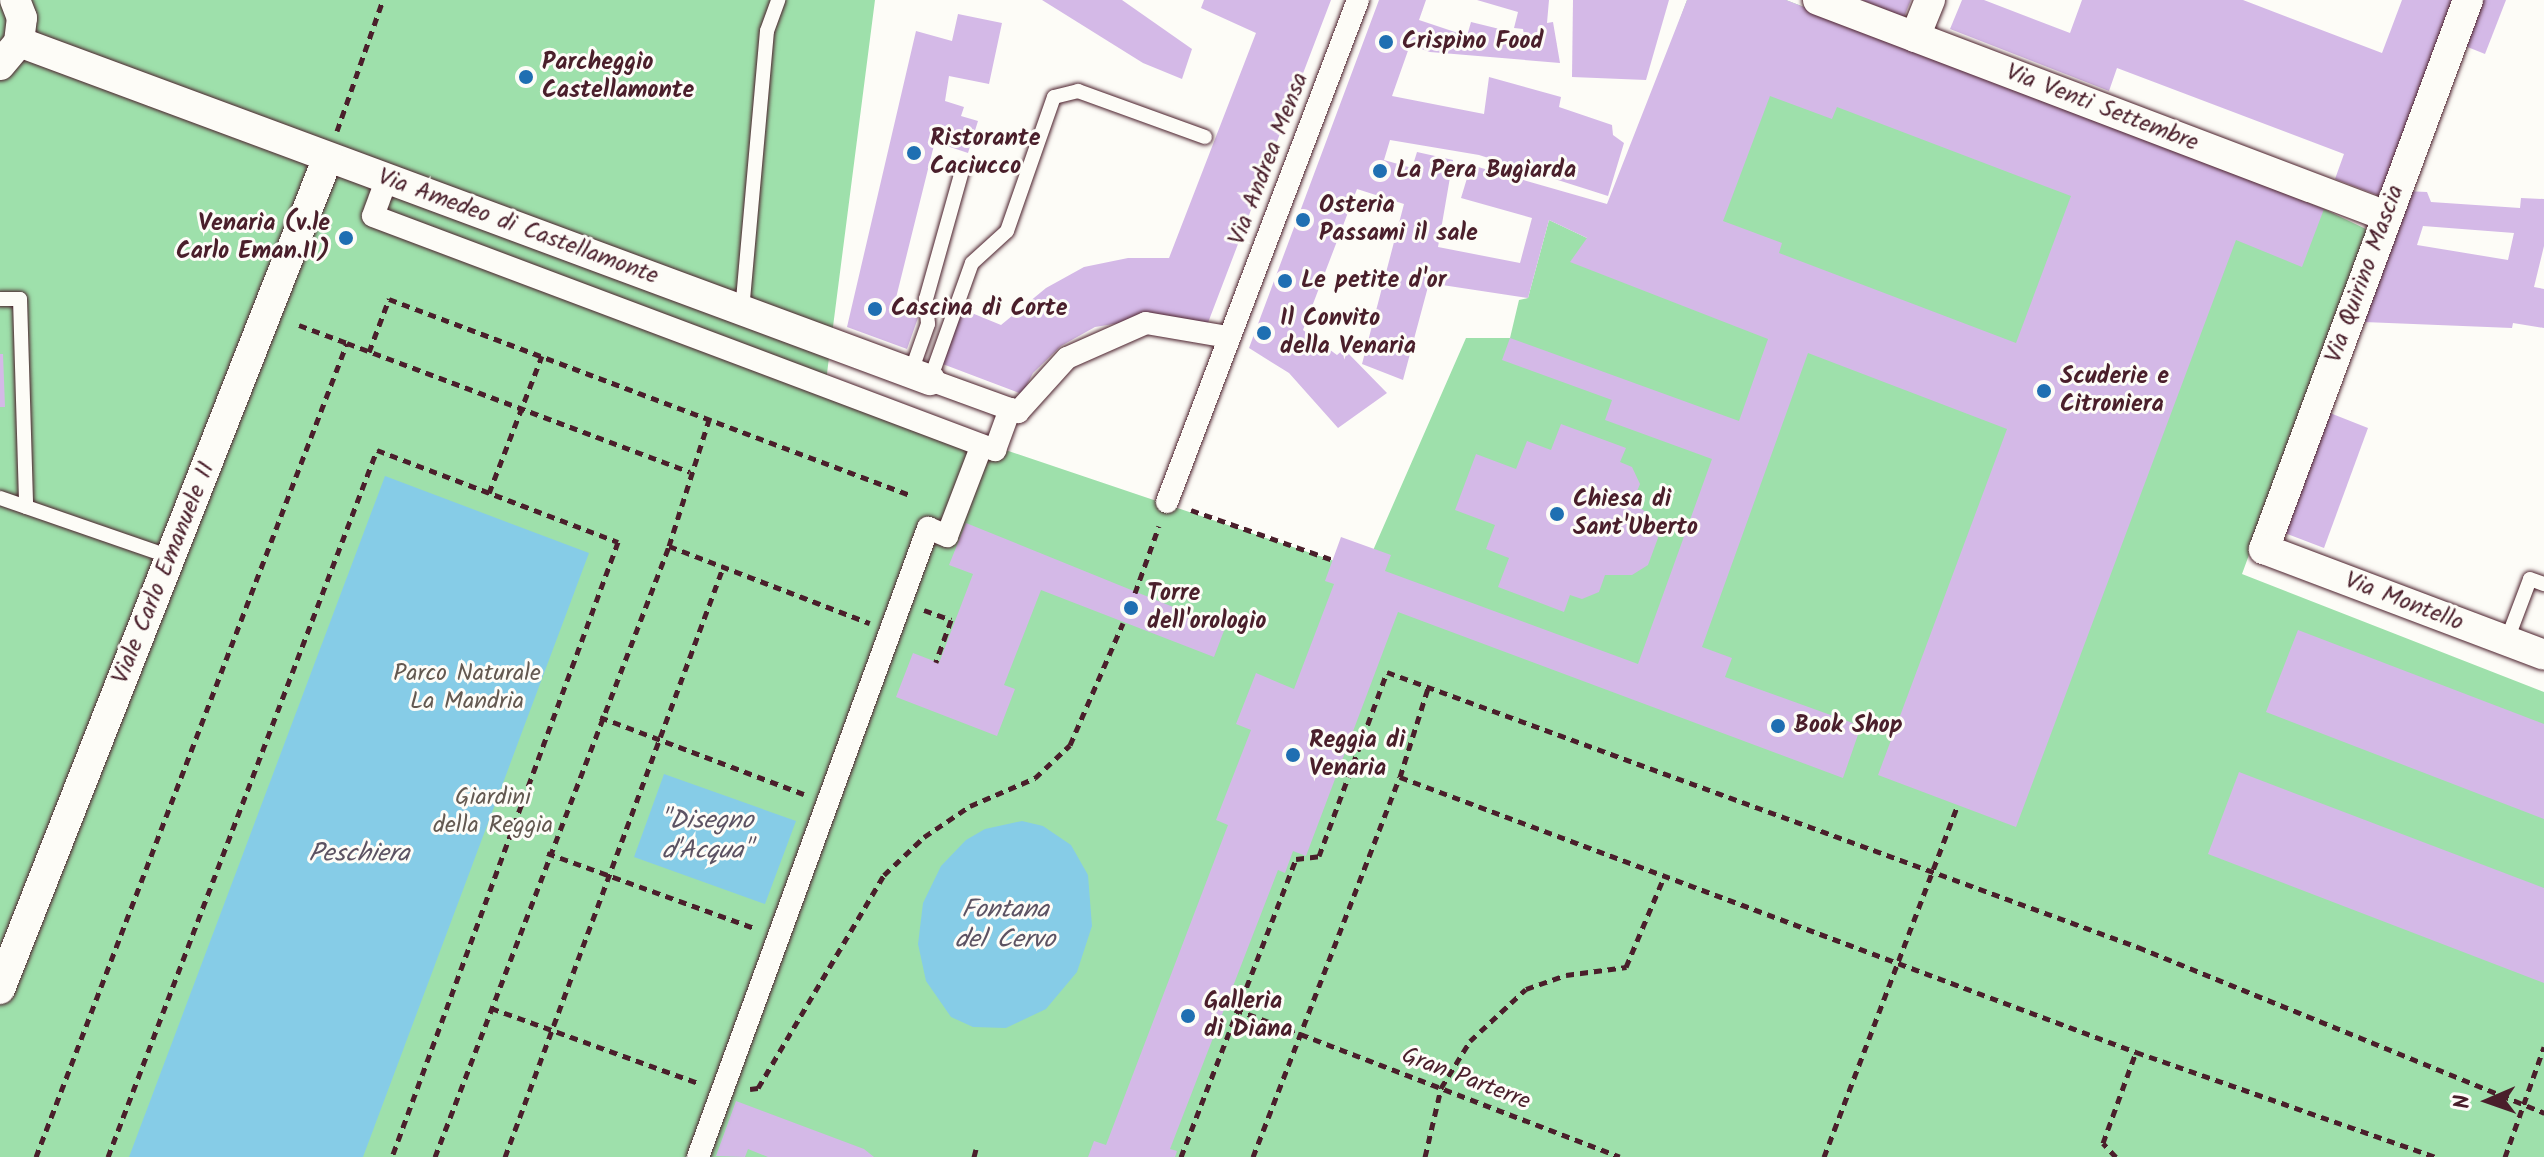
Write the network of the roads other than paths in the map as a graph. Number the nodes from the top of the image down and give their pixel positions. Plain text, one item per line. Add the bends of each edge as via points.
1 (15, 0) edge
2 (778, 0) edge
3 (1358, 0) edge
4 (1818, 0) edge
5 (1930, 0) edge
6 (2468, 0) edge
7 (1915, 37) junction
8 (10, 54) edge
9 (1205, 137) dead end
10 (328, 157) junction
11 (962, 171) dead end
12 (387, 178) junction
13 (2386, 216) junction
14 (0, 299) edge
15 (742, 311) junction
16 (1228, 337) junction
17 (920, 376) junction
18 (1014, 410) junction
19 (982, 445) junction
20 (0, 498) edge
21 (1167, 502) road end
22 (26, 507) junction
23 (2264, 549) joint
24 (170, 557) junction
25 (2544, 584) edge
26 (2507, 640) junction
27 (2544, 655) edge
28 (0, 989) edge
29 (698, 1157) edge

1 - 8 street via 22,18
2 - 15 lane via 767,31
3 - 16 street, Via Andrea Mensa
4 - 7 street, Via Venti Settembre
5 - 7 street
6 - 13 street, Via Quirino Mascia
7 - 13 street, Via Venti Settembre
8 - 10 street, Via Amedeo di Castellamonte
9 - 17 lane via 1078,91 1054,97 1007,231 972,263
10 - 12 street, Via Amedeo di Castellamonte
10 - 24 street, Viale Carlo Emanuele II
11 - 17 lane via 926,299
12 - 15 street, Via Amedeo di Castellamonte
12 - 19 street via 373,216
13 - 23 street, Via Quirino Mascia
14 - 22 lane via 20,299
15 - 17 street, Via Amedeo di Castellamonte
16 - 18 street via 1146,323 1067,358
16 - 21 street, Via Andrea Mensa
17 - 18 street, Via Amedeo di Castellamonte
18 - 19 street via 995,450
19 - 29 street via 947,536 928,528
20 - 22 lane
22 - 24 lane
23 - 26 street, Via Montello
24 - 28 street, Viale Carlo Emanuele II
25 - 26 lane via 2530,579
26 - 27 street, Via Montello

